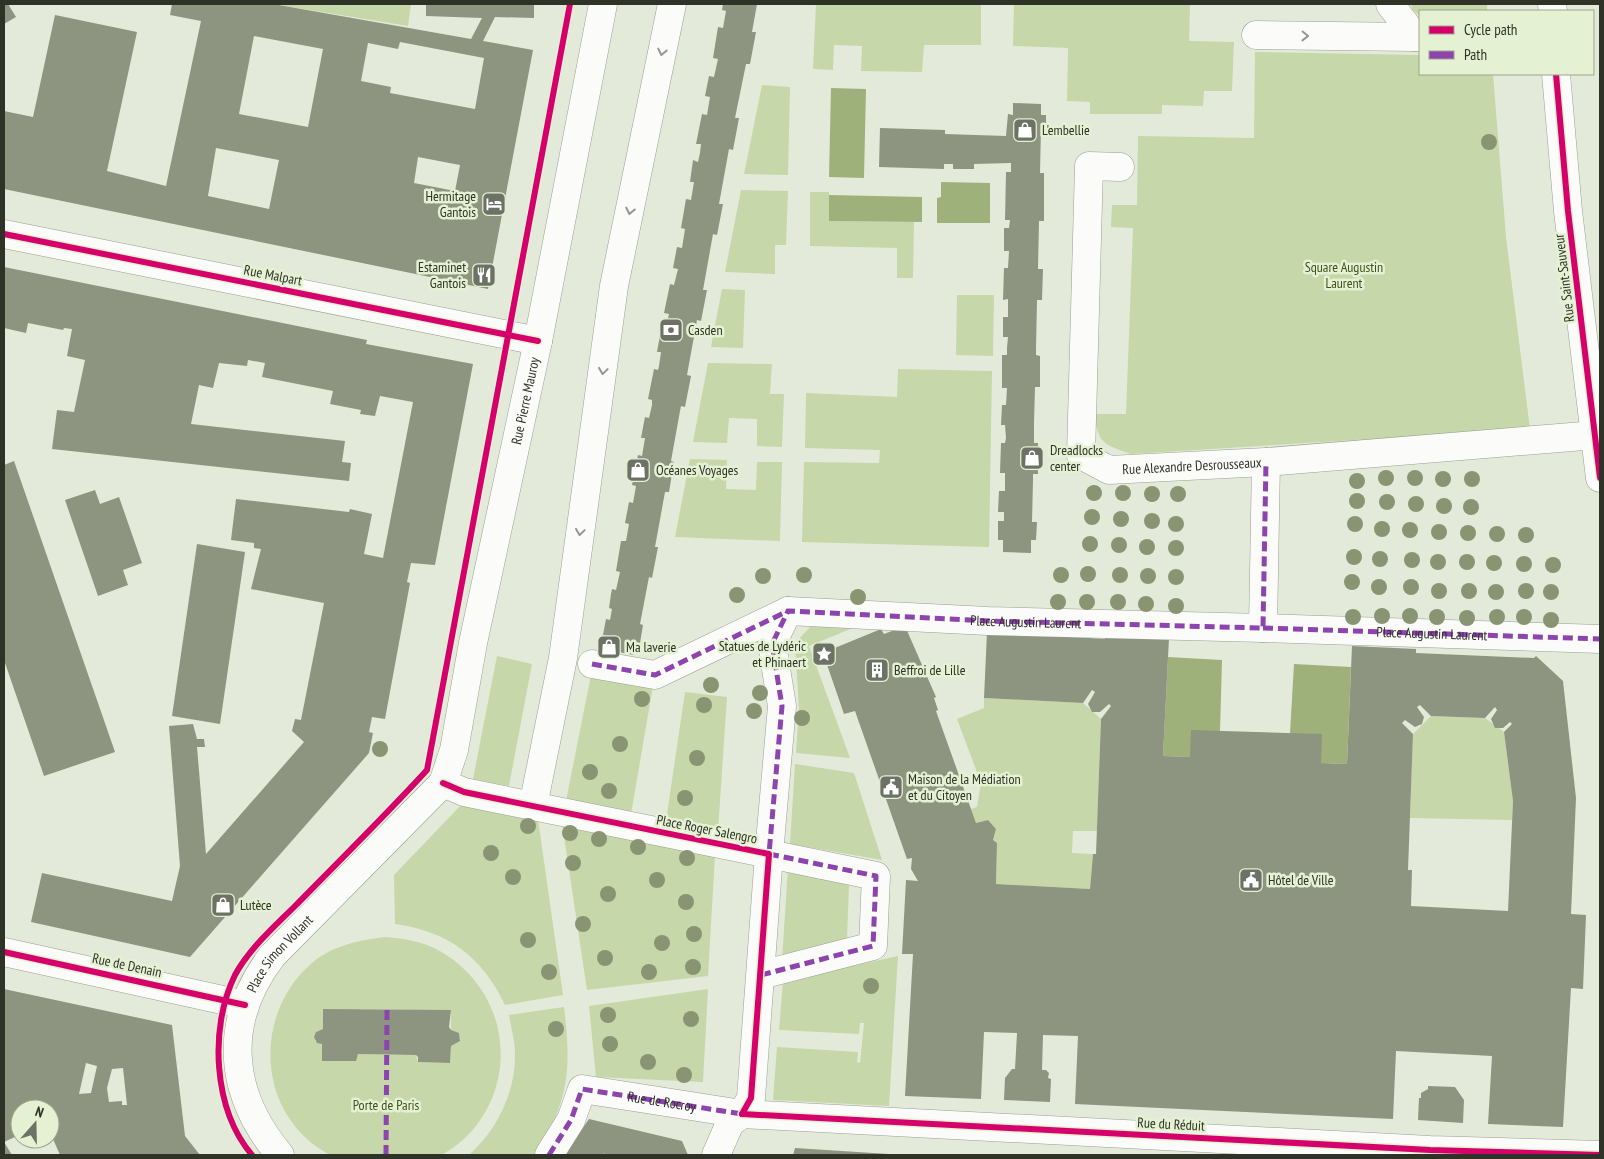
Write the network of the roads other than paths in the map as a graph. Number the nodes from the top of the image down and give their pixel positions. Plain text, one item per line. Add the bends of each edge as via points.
1 (603, 4) edge
2 (672, 4) edge
3 (1390, 4) edge
4 (1256, 35) dead end
5 (1418, 37) edge
6 (1556, 75) edge
7 (1120, 167) dead end
8 (4, 234) edge
9 (538, 341) junction
10 (1595, 394) edge
11 (1596, 435) junction
12 (1266, 462) junction
13 (1600, 478) edge
14 (788, 611) junction
15 (1263, 628) junction
16 (1600, 639) edge
17 (592, 664) dead end
18 (439, 788) junction
19 (533, 806) junction
20 (769, 854) junction
21 (4, 952) edge
22 (761, 974) junction
23 (245, 1005) junction
24 (742, 1114) junction
25 (1232, 1148) edge
26 (280, 1155) edge
27 (549, 1155) edge
28 (716, 1155) edge
29 (1600, 1155) edge

1 - 9 street, Rue Pierre Mauroy
2 -> 19 street via 614,286 563,658
3 - 5 street
4 -> 5 street
6 - 10 street, Rue Saint-Sauveur via 1568,211
7 - 12 street, Rue Alexandre Desrousseaux via 1089,166 1081,455 1109,470
8 - 9 street, Rue Malpart
9 - 18 street, Rue Pierre Mauroy via 473,643 454,750
10 - 11 street, Rue Saint-Sauveur
11 - 12 street, Rue Alexandre Desrousseaux
11 - 13 street, Rue Saint-Sauveur
12 - 15 street
14 - 15 street, Place Augustin Laurent via 988,621
14 - 17 street, Place Augustin Laurent via 655,675
14 - 20 street, Place Roger Salengro via 772,644 782,706
15 - 16 street, Place Augustin Laurent
18 - 19 street, Place Roger Salengro
18 - 23 street, Place Simon Vollant via 272,956
19 - 20 street, Place Roger Salengro
20 - 22 street, Place Roger Salengro
20 - 22 street, Place Roger Salengro via 876,876 873,946
21 - 23 street, Rue de Denain
22 - 24 street, Place Roger Salengro via 750,1098
23 - 26 street, Place Simon Vollant via 237,1051 242,1089 253,1118
24 - 25 street, Rue du Réduit
24 - 27 street, Rue de Rocroy via 582,1089 572,1120
24 - 28 street via 730,1123
25 - 29 street, Rue du Réduit

